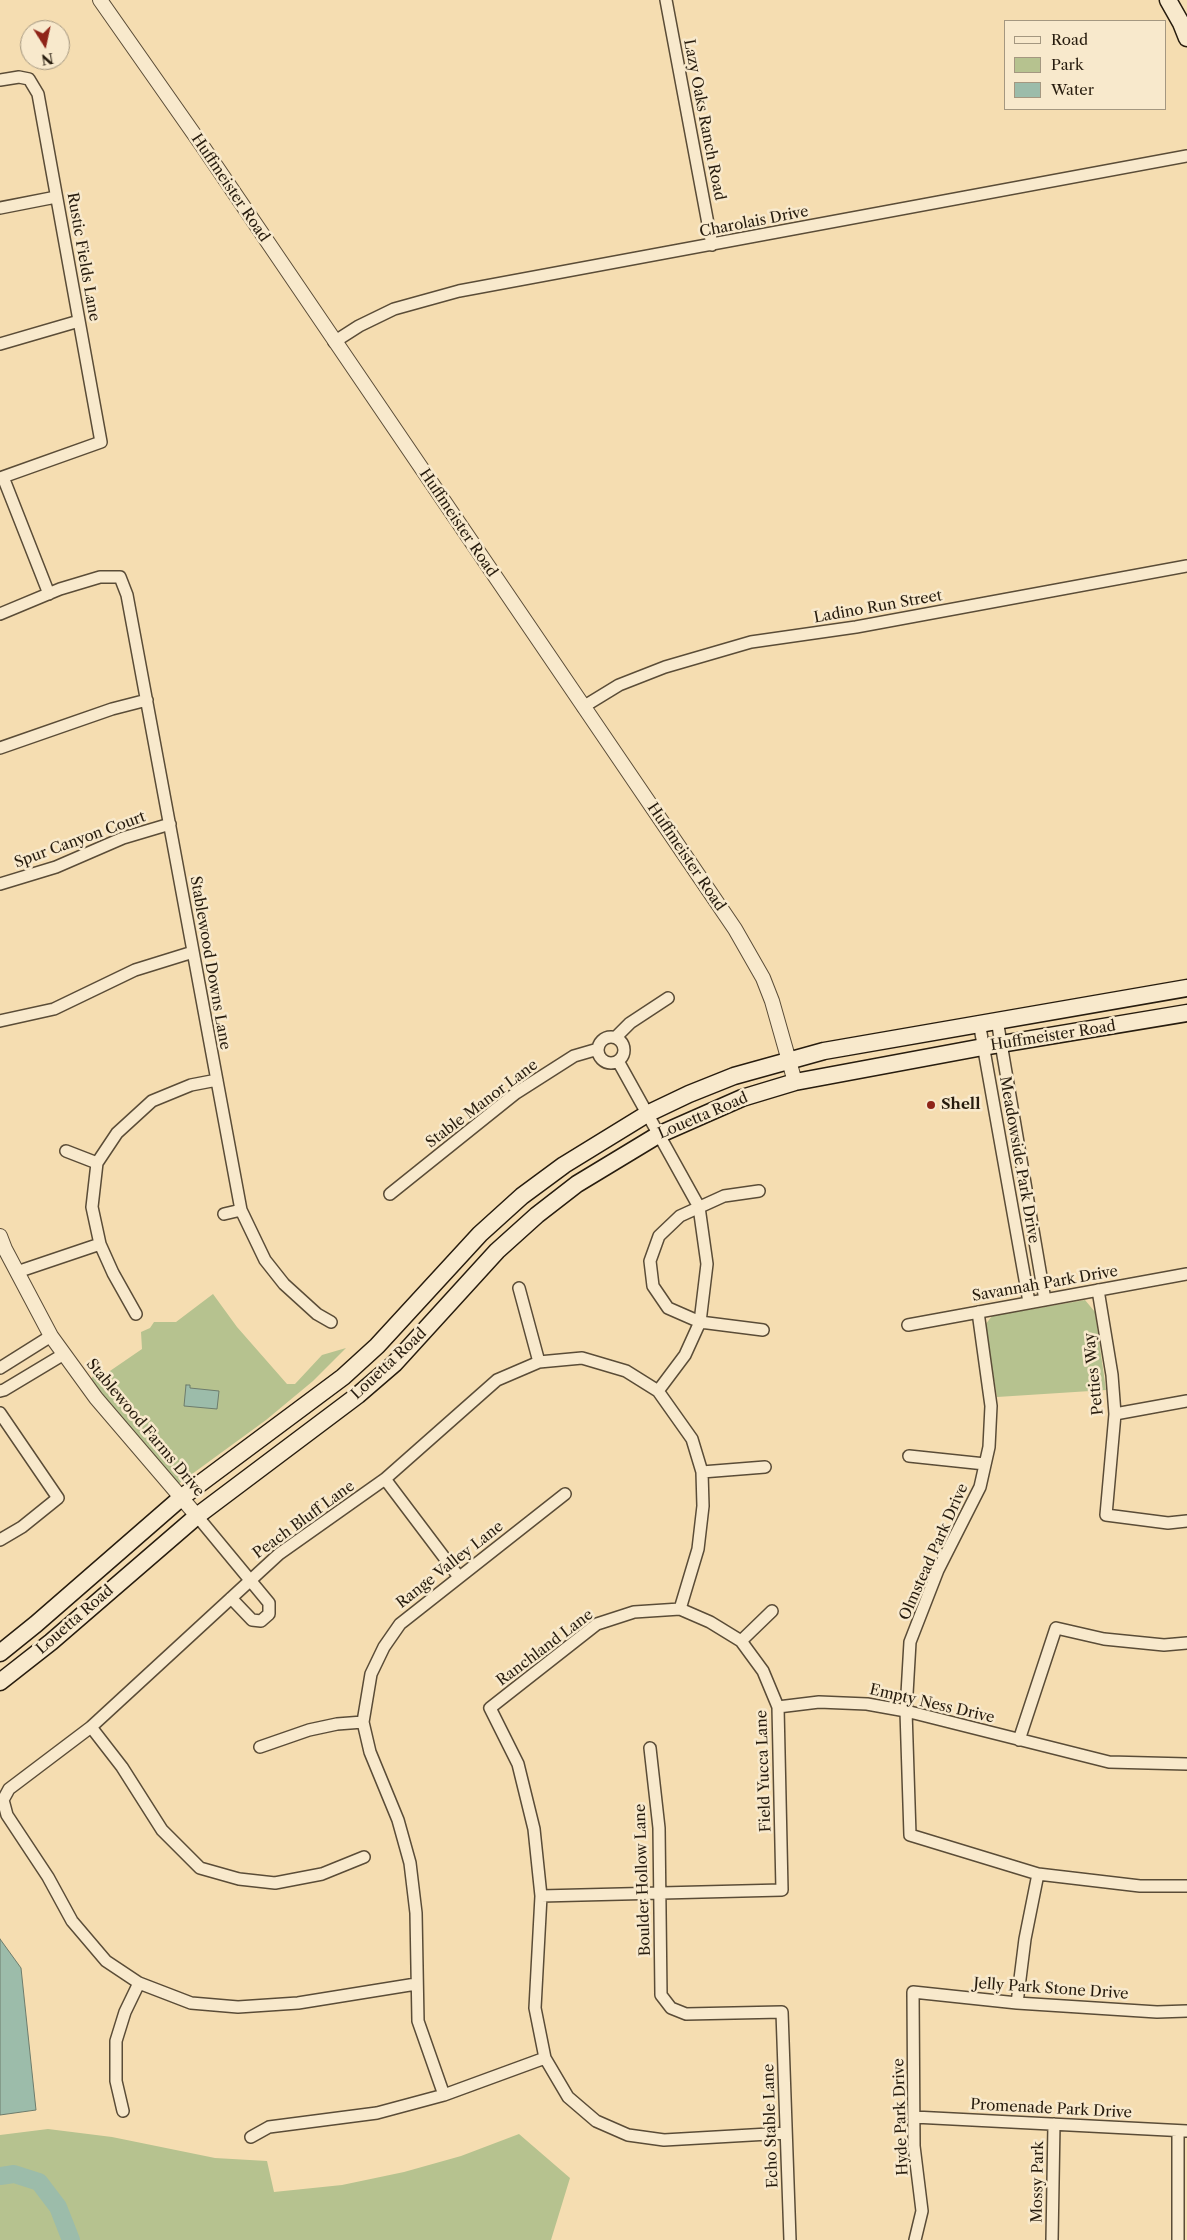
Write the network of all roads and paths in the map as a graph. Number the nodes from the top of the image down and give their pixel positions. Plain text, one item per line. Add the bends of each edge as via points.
1 (100, 0) edge
2 (666, 0) edge
3 (1168, 0) edge
4 (1187, 38) edge
5 (0, 80) edge
6 (1187, 156) edge
7 (56, 197) junction
8 (0, 208) edge
9 (712, 245) junction
10 (79, 321) junction
11 (334, 342) junction
12 (0, 344) edge
13 (2, 478) edge
14 (1187, 566) edge
15 (49, 594) junction
16 (0, 614) edge
17 (146, 700) junction
18 (583, 707) junction
19 (0, 748) edge
20 (170, 824) junction
21 (0, 884) edge
22 (193, 952) junction
23 (1187, 988) edge
24 (668, 998) dead end
25 (1187, 1013) edge
26 (997, 1020) junction
27 (0, 1022) edge
28 (979, 1022) junction
29 (616, 1037) junction
30 (1001, 1044) junction
31 (983, 1047) junction
32 (598, 1049) junction
33 (789, 1059) junction
34 (618, 1061) junction
35 (217, 1080) junction
36 (795, 1082) junction
37 (647, 1114) junction
38 (658, 1135) junction
39 (66, 1151) dead end
40 (97, 1163) junction
41 (1022, 1168) junction
42 (1007, 1171) junction
43 (759, 1191) dead end
44 (390, 1194) dead end
45 (699, 1207) junction
46 (241, 1210) junction
47 (224, 1214) dead end
48 (480, 1234) junction
49 (0, 1236) edge
50 (100, 1244) junction
51 (498, 1251) junction
52 (18, 1272) junction
53 (1187, 1274) edge
54 (519, 1288) dead end
55 (1098, 1290) junction
56 (1045, 1300) junction
57 (1029, 1302) junction
58 (978, 1312) junction
59 (136, 1314) dead end
60 (331, 1322) dead end
61 (700, 1322) junction
62 (908, 1325) dead end
63 (764, 1330) dead end
64 (52, 1336) junction
65 (64, 1354) junction
66 (539, 1362) junction
67 (0, 1368) edge
68 (343, 1377) junction
69 (0, 1390) edge
70 (658, 1391) junction
71 (358, 1395) junction
72 (1187, 1401) edge
73 (0, 1413) edge
74 (1115, 1414) junction
75 (909, 1456) dead end
76 (985, 1464) junction
77 (765, 1468) dead end
78 (702, 1472) junction
79 (385, 1479) junction
80 (565, 1494) dead end
81 (182, 1497) junction
82 (197, 1516) junction
83 (1187, 1521) edge
84 (0, 1540) edge
85 (459, 1577) junction
86 (251, 1579) junction
87 (231, 1598) junction
88 (680, 1609) junction
89 (772, 1611) dead end
90 (741, 1641) junction
91 (1187, 1643) edge
92 (0, 1653) edge
93 (0, 1682) edge
94 (778, 1707) junction
95 (906, 1711) junction
96 (363, 1722) junction
97 (91, 1727) junction
98 (1019, 1740) junction
99 (260, 1747) dead end
100 (650, 1748) dead end
101 (1187, 1764) edge
102 (364, 1856) dead end
103 (1038, 1874) junction
104 (1187, 1886) edge
105 (660, 1893) junction
106 (541, 1896) junction
107 (139, 1983) junction
108 (416, 1984) junction
109 (913, 1992) joint
110 (1017, 2003) junction
111 (1187, 2011) edge
112 (782, 2012) joint
113 (545, 2058) junction
114 (444, 2095) junction
115 (123, 2111) dead end
116 (914, 2117) junction
117 (1054, 2124) junction
118 (1182, 2131) edge
119 (786, 2133) junction
120 (251, 2138) dead end
121 (790, 2240) edge
122 (915, 2240) edge
123 (1052, 2240) edge
124 (1178, 2240) edge

1 - 11 street, Huffmeister Road
2 - 9 street, Lazy Oaks Ranch Road
3 - 4 main road
5 - 7 street, Rustic Fields Lane via 29,79 38,94
6 - 9 street, Charolais Drive
7 - 8 street
7 - 10 street, Rustic Fields Lane
9 - 11 street, Charolais Drive via 435,296 394,309
10 - 12 street
10 - 13 street, Rustic Fields Lane via 101,442
11 - 18 street, Huffmeister Road
13 - 15 street
14 - 18 street, Ladino Run Street via 856,627 751,642 665,667 619,685
15 - 16 street
15 - 17 street, Stablewood Downs Lane via 100,577 120,577 127,595
17 - 19 street
17 - 20 street, Stablewood Downs Lane
18 - 33 street, Huffmeister Road via 753,959 772,1001
20 - 21 street, Spur Canyon Court via 123,838 56,867
20 - 22 street, Stablewood Downs Lane
22 - 27 street via 136,970 54,1009
22 - 35 street, Stablewood Downs Lane
23 - 26 main road, Huffmeister Road
24 - 29 street via 630,1023
25 - 30 main road, Huffmeister Road
26 - 28 main road, Huffmeister Road
26 - 30 street, Meadowside Park Drive
28 - 31 street, Meadowside Park Drive
28 - 33 main road, Huffmeister Road
29 - 32 street via 604,1038
29 - 34 street via 624,1048
30 - 31 main road, Huffmeister Road
30 - 41 street, Meadowside Park Drive
31 - 36 main road, Huffmeister Road
31 - 42 street, Meadowside Park Drive
32 - 34 street via 603,1060 608,1063
32 - 44 street, Stable Manor Lane via 574,1056 516,1093
33 - 36 street, Huffmeister Road
33 - 37 main road, Louetta Road via 734,1076
34 - 37 street
35 - 40 street via 191,1085 152,1101 117,1133
35 - 46 street, Stablewood Downs Lane
36 - 38 main road, Louetta Road via 742,1098
37 - 38 street
37 - 48 main road, Louetta Road via 564,1165 522,1196
38 - 45 street
38 - 51 main road, Louetta Road via 577,1184
39 - 40 street
40 - 50 street via 92,1207
41 - 42 street
41 - 56 street, Meadowside Park Drive
42 - 57 street, Meadowside Park Drive
43 - 45 street via 724,1196
45 - 61 street via 707,1264
45 - 61 street via 680,1216 659,1236 650,1261 653,1286 668,1308
46 - 47 street
46 - 60 street, Stablewood Downs Lane via 265,1260 284,1284 317,1314
48 - 51 main road
48 - 68 main road, Louetta Road via 384,1340
49 - 52 street, Stablewood Farms Drive
50 - 52 street
50 - 59 street
51 - 71 main road, Louetta Road via 394,1364
52 - 64 street, Stablewood Farms Drive
53 - 55 street, Savannah Park Drive
54 - 66 street
55 - 56 street, Savannah Park Drive
55 - 74 street, Petties Way
56 - 57 street, Savannah Park Drive
57 - 58 street, Savannah Park Drive
58 - 62 street, Savannah Park Drive
58 - 76 street, Olmstead Park Drive via 991,1406
61 - 63 street
61 - 70 street via 685,1355
64 - 65 street, Stablewood Farms Drive
64 - 67 street
65 - 69 street
65 - 81 street, Stablewood Farms Drive via 96,1398
66 - 70 street, Peach Bluff Lane via 582,1358 626,1371
66 - 79 street, Peach Bluff Lane via 497,1380
68 - 71 main road
68 - 81 main road, Louetta Road
70 - 78 street via 692,1438
71 - 82 main road, Louetta Road
72 - 74 street
73 - 84 street via 58,1498 22,1528
74 - 83 street, Petties Way via 1106,1515 1168,1523
75 - 76 street
76 - 95 street, Olmstead Park Drive via 980,1487 938,1570 910,1642
77 - 78 street
78 - 88 street via 703,1506 698,1549
79 - 85 street
79 - 86 street, Peach Bluff Lane via 279,1554
80 - 85 street, Range Valley Lane
81 - 82 street, Stablewood Farms Drive
81 - 92 main road, Louetta Road
82 - 86 street, Stablewood Farms Drive
82 - 93 main road, Louetta Road
85 - 96 street, Range Valley Lane via 400,1624 384,1647 371,1674
86 - 87 street, Peach Bluff Lane
86 - 87 street, Stablewood Farms Drive via 269,1603 269,1614 262,1621 252,1620
87 - 97 street, Peach Bluff Lane
88 - 90 street, Field Yucca Lane
88 - 106 street, Ranchland Lane via 634,1612 597,1624 490,1708 518,1764 534,1828
89 - 90 street
90 - 94 street, Field Yucca Lane via 763,1671
91 - 98 street via 1164,1645 1104,1639 1056,1628
94 - 95 street, Empty Ness Drive via 819,1702 867,1704
94 - 105 street, Field Yucca Lane via 782,1890
95 - 98 street, Empty Ness Drive
95 - 103 street, Olmstead Park Drive via 910,1835
96 - 99 street via 309,1730
96 - 108 street via 370,1752 398,1820 410,1863 416,1913
97 - 102 street via 122,1767 162,1830 200,1868 239,1879 275,1883 322,1874
97 - 107 street, Peach Bluff Lane via 9,1788 3,1800 7,1815 48,1877 72,1921 106,1960
98 - 101 street, Empty Ness Drive via 1109,1762
100 - 105 street, Boulder Hollow Lane via 659,1828
103 - 104 street via 1140,1886
103 - 110 street
105 - 106 street
105 - 112 street, Boulder Hollow Lane via 661,1995 671,2008 686,2014
106 - 113 street via 535,2008
107 - 108 street via 191,2003 238,2007 298,2003
107 - 115 street via 116,2041 116,2081
108 - 114 street via 418,2021
109 - 110 street, Jelly Park Stone Drive
109 - 116 street, Hyde Park Drive
110 - 111 street, Jelly Park Stone Drive
112 - 119 street, Echo Stable Lane
113 - 114 street
113 - 119 street via 568,2097 596,2121 628,2135 664,2140
114 - 120 street via 377,2113 269,2127
116 - 117 street, Promenade Park Drive
116 - 122 street, Hyde Park Drive via 922,2211
117 - 118 street, Promenade Park Drive
117 - 123 street, Mossy Park
118 - 124 street
119 - 121 street, Echo Stable Lane

